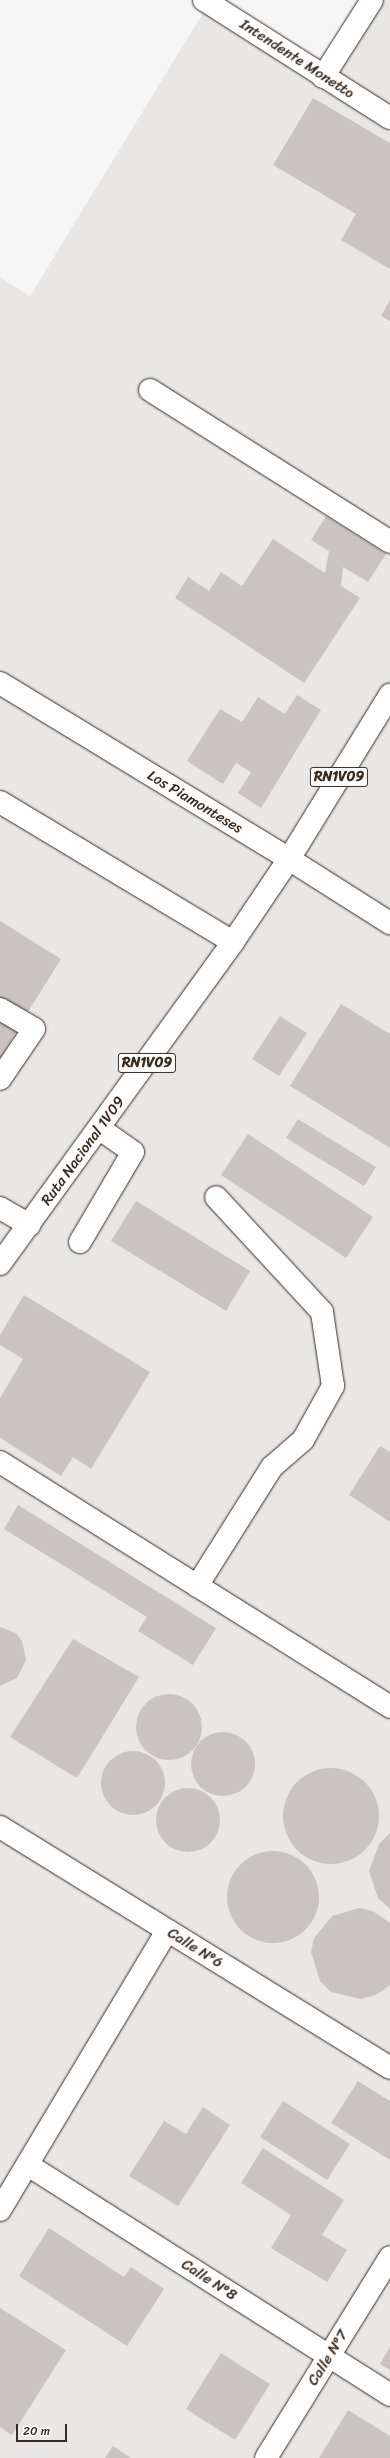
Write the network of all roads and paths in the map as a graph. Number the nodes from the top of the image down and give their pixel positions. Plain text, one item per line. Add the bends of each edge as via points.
1 (204, 0) edge
2 (372, 0) edge
3 (323, 77) junction
4 (390, 118) edge
5 (150, 390) dead end
6 (390, 542) edge
7 (0, 683) edge
8 (390, 695) edge
9 (0, 802) edge
10 (289, 859) junction
11 (390, 923) edge
12 (233, 942) junction
13 (0, 1008) edge
14 (0, 1079) edge
15 (100, 1129) junction
16 (216, 1197) dead end
17 (0, 1208) edge
18 (29, 1225) junction
19 (80, 1242) dead end
20 (0, 1264) edge
21 (0, 1462) edge
22 (197, 1586) junction
23 (390, 1707) edge
24 (0, 1827) edge
25 (167, 1931) junction
26 (390, 2068) edge
27 (28, 2165) junction
28 (0, 2210) edge
29 (390, 2258) edge
30 (328, 2356) junction
31 (390, 2395) edge
32 (266, 2458) edge

1 - 3 street, Intendente Monetto
2 - 3 street
3 - 4 street, Intendente Monetto
5 - 6 street
7 - 10 street, Los Piamonteses
8 - 10 street, RN1V09
9 - 12 street
10 - 11 street, Los Piamonteses
10 - 12 street, Ruta Nacional 1V09 / RN1V09
12 - 15 street, Ruta Nacional 1V09 / RN1V09
13 - 14 street via 34,1029
15 - 18 street, Ruta Nacional 1V09 / RN1V09
15 - 19 street via 133,1152
16 - 22 street via 322,1312 333,1386 303,1440 272,1467
17 - 18 street
18 - 20 street, Ruta Nacional 1V09 / RN1V09
21 - 22 street
22 - 23 street
24 - 25 street, Calle Nº6
25 - 26 street, Calle Nº6
25 - 27 street
27 - 28 street
27 - 30 street, Calle Nº8
29 - 30 street, Calle Nº7
30 - 31 street, Calle Nº8
30 - 32 street, Calle Nº7

